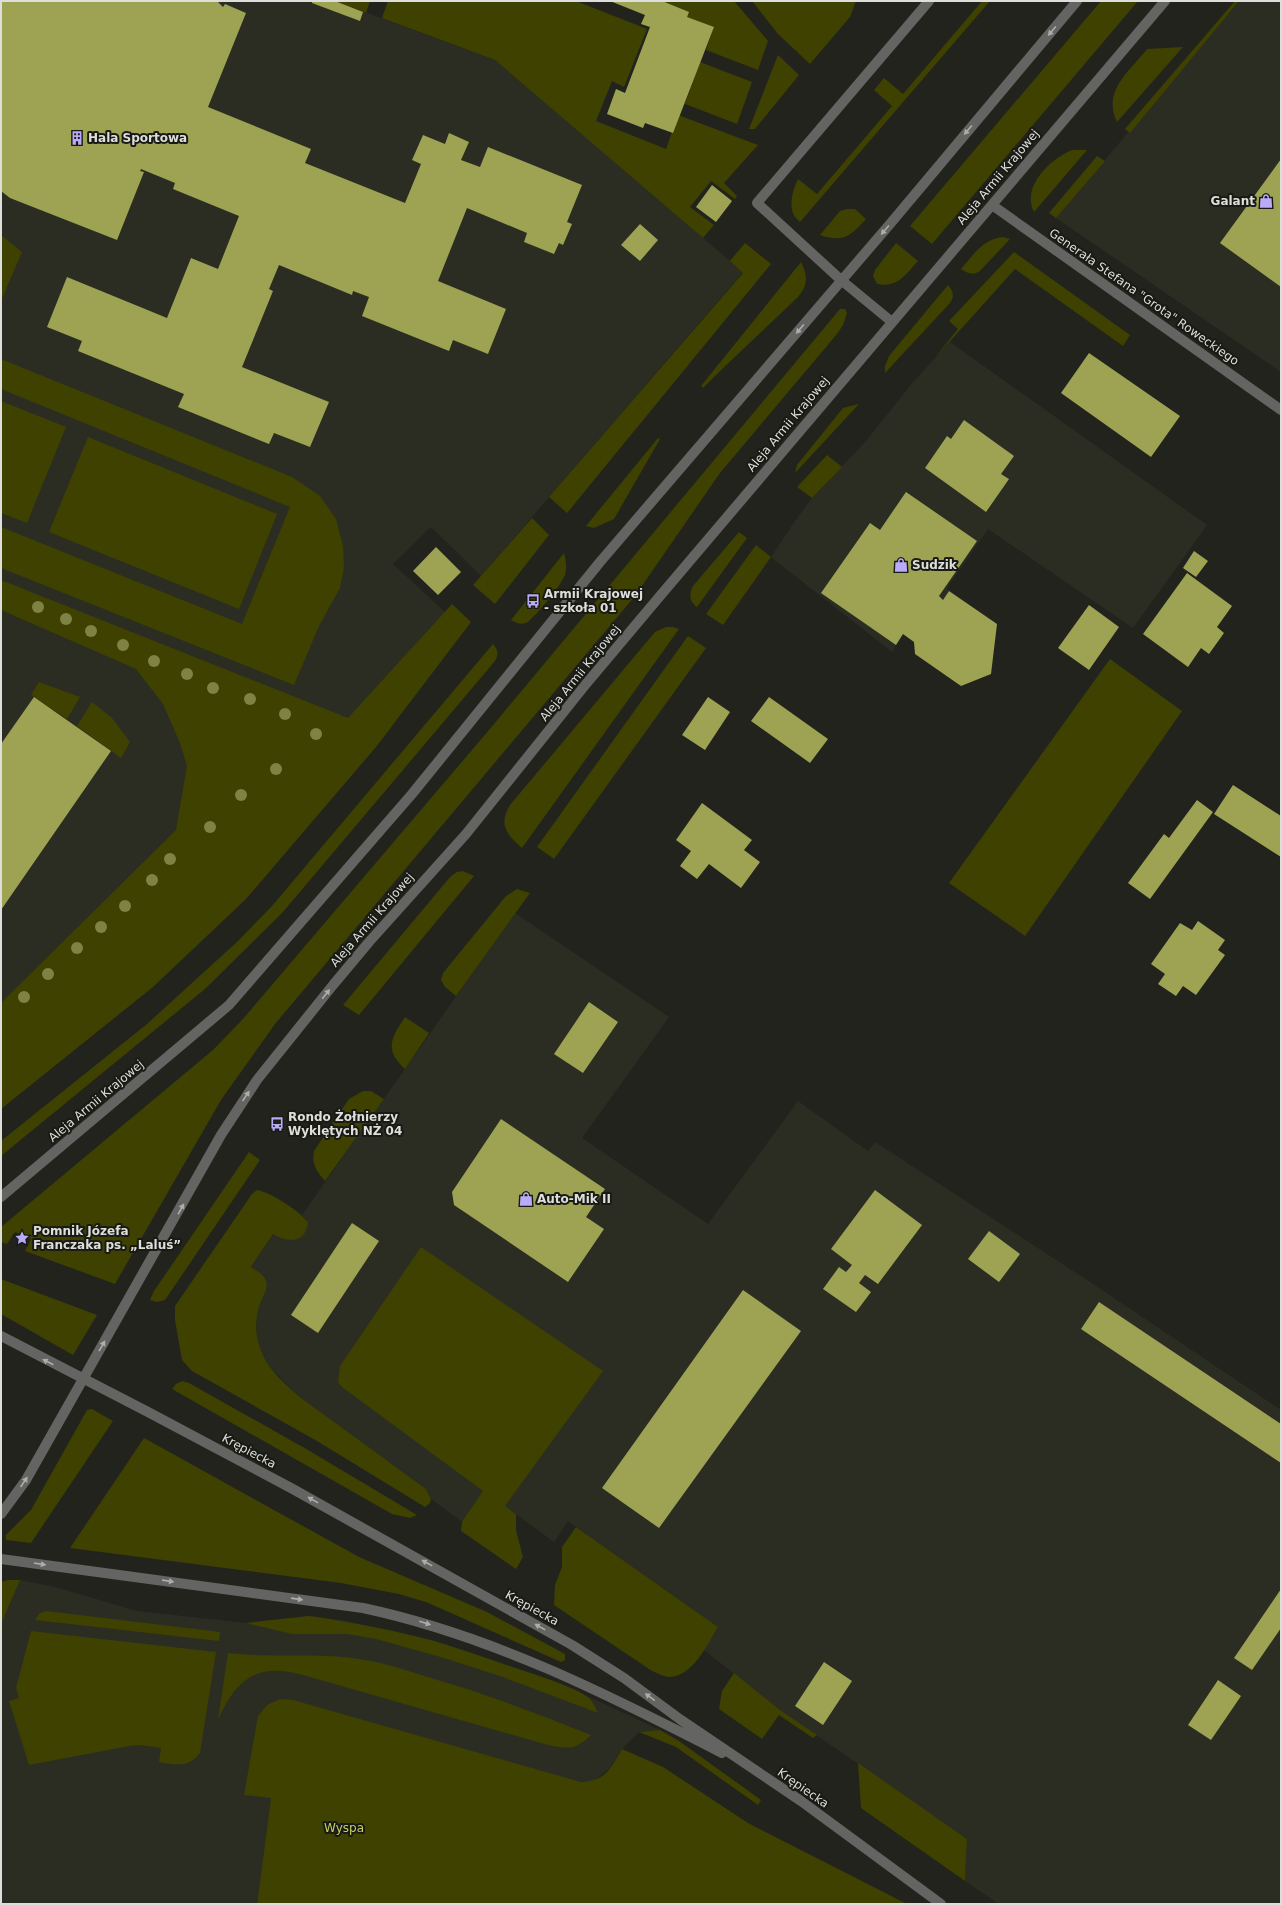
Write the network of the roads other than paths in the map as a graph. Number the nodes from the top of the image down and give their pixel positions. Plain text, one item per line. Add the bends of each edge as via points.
1 (929, 1) edge
2 (1077, 1) edge
3 (1165, 1) edge
4 (992, 205) junction
5 (841, 280) junction
6 (892, 322) junction
7 (1281, 410) edge
8 (1, 1198) edge
9 (1, 1336) edge
10 (82, 1380) junction
11 (1, 1514) edge
12 (1, 1559) edge
13 (756, 1771) junction
14 (941, 1904) edge

1 - 5 street via 757,203
2 -> 5 street, Aleja Armii Krajowej
3 - 4 street, Aleja Armii Krajowej
4 - 6 street, Aleja Armii Krajowej
4 - 7 street, Generała Stefana "Grota" Roweckiego
5 - 6 street
5 -> 8 street, Aleja Armii Krajowej via 600,562 412,794 229,1005
10 -> 6 street, Aleja Armii Krajowej via 156,1254 221,1135 257,1080 369,942 466,834 586,684
10 -> 9 street, Krępiecka
11 -> 10 street, Aleja Armii Krajowej via 26,1480
13 -> 10 street, Krępiecka via 624,1678 572,1645 284,1485 148,1412
12 -> 13 street via 363,1608 407,1617 574,1680 626,1703
13 - 14 street, Krępiecka

